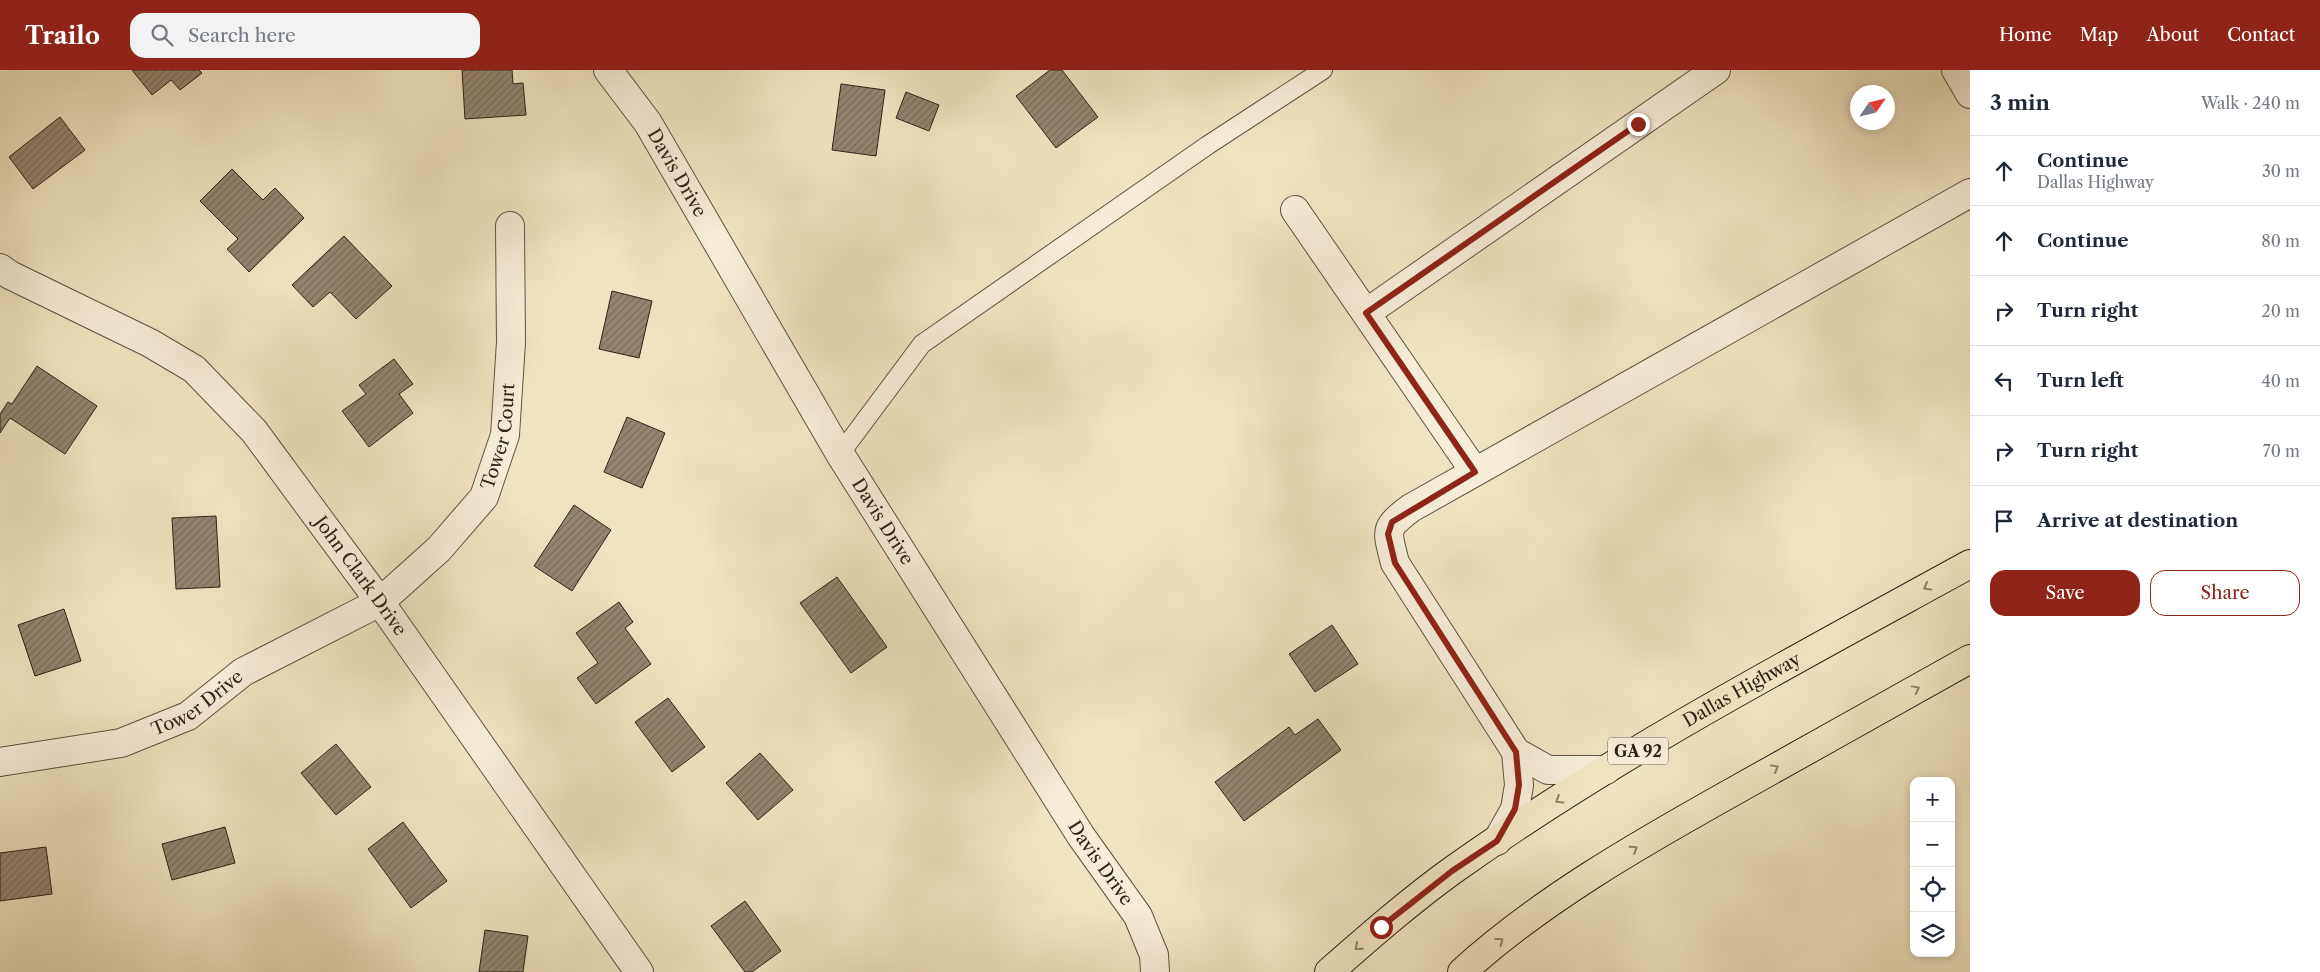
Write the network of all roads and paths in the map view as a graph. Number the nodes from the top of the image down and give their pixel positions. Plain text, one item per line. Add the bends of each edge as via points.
1 (608, 70) edge
2 (1323, 70) edge
3 (1716, 70) edge
4 (1956, 70) edge
5 (1970, 94) edge
6 (1970, 193) edge
7 (1295, 210) dead end
8 (510, 226) dead end
9 (0, 268) edge
10 (1366, 313) junction
11 (840, 454) junction
12 (1475, 472) junction
13 (1970, 564) edge
14 (380, 602) junction
15 (1970, 659) edge
16 (1516, 752) junction
17 (0, 762) edge
18 (1606, 770) junction
19 (1497, 841) junction
20 (639, 972) edge
21 (1155, 972) edge
22 (1328, 972) edge
23 (1462, 972) edge

1 - 11 street, Davis Drive via 648,123
2 - 11 lane via 1200,151 922,344
3 - 10 street
4 - 5 street
6 - 12 street
7 - 10 street
8 - 14 street, Tower Court via 511,342 505,435 484,497 439,549
9 - 14 street, John Clark Drive via 150,343 194,369 254,431
10 - 12 street
11 - 21 street, Davis Drive via 1081,836 1138,916 1154,956
12 - 16 street via 1392,522 1388,534 1395,563
13 -> 18 main road, Dallas Highway / GA 92 via 1705,709
14 - 17 street, Tower Drive via 243,672 188,716 122,742
14 - 20 street, John Clark Drive
23 -> 15 main road via 1561,896 1656,835
16 - 18 street via 1548,770
16 - 19 street via 1519,785 1515,809
18 -> 19 main road, Dallas Highway / GA 92
19 -> 22 main road, Dallas Highway / GA 92 via 1452,871

